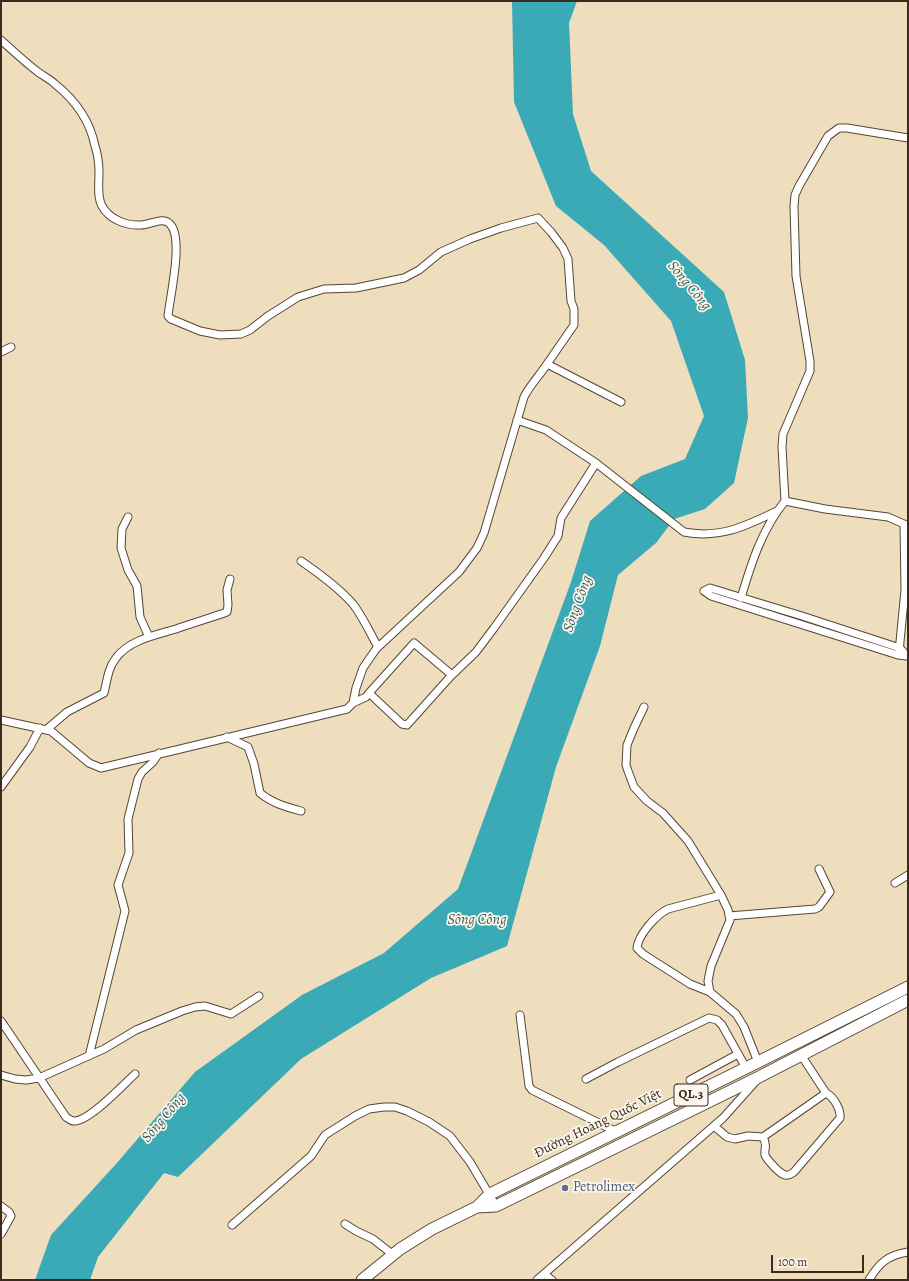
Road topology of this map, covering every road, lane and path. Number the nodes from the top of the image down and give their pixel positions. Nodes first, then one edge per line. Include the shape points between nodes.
1 (1, 40) edge
2 (908, 138) edge
3 (11, 347) dead end
4 (1, 352) edge
5 (548, 364) junction
6 (621, 402) dead end
7 (517, 420) junction
8 (596, 463) junction
9 (785, 501) junction
10 (777, 510) junction
11 (128, 517) dead end
12 (906, 527) edge
13 (301, 561) dead end
14 (230, 579) dead end
15 (741, 598) junction
16 (149, 637) junction
17 (378, 647) junction
18 (899, 652) junction
19 (908, 656) edge
20 (452, 675) junction
21 (369, 693) junction
22 (353, 703) junction
23 (644, 706) dead end
24 (1, 720) edge
25 (43, 729) junction
26 (227, 737) junction
27 (159, 753) junction
28 (1, 787) edge
29 (301, 810) dead end
30 (818, 869) dead end
31 (908, 875) edge
32 (895, 883) dead end
33 (721, 896) junction
34 (729, 916) junction
35 (908, 987) edge
36 (710, 992) junction
37 (259, 996) dead end
38 (908, 1000) edge
39 (520, 1015) dead end
40 (1, 1021) edge
41 (738, 1054) junction
42 (801, 1055) junction
43 (88, 1056) junction
44 (752, 1065) junction
45 (135, 1074) dead end
46 (1, 1075) edge
47 (40, 1078) junction
48 (757, 1078) junction
49 (586, 1080) dead end
50 (690, 1080) dead end
51 (826, 1093) junction
52 (714, 1126) junction
53 (617, 1132) junction
54 (763, 1137) junction
55 (490, 1194) junction
56 (1, 1206) edge
57 (496, 1206) junction
58 (477, 1207) junction
59 (345, 1224) dead end
60 (232, 1225) dead end
61 (1, 1234) edge
62 (908, 1252) edge
63 (392, 1254) junction
64 (544, 1274) junction
65 (362, 1280) edge
66 (537, 1280) edge
67 (552, 1280) edge
68 (869, 1280) edge

1 - 5 street via 68,95 88,124 98,157 99,190 101,204 106,213 128,224 142,225 162,220 170,223 175,236 176,252 168,316 171,319 200,331 220,335 241,334 298,297 324,289 356,288 404,278 419,270 440,252 501,228 538,218 563,248 568,259 571,301 574,309 574,325
2 - 9 street via 839,128 828,136 799,186 794,206 796,276 810,371 783,434
3 - 4 street
5 - 6 street
5 - 7 street via 528,389
7 - 8 street via 546,430
7 - 17 street via 484,533 477,548 459,572
8 - 10 street via 684,532 717,534 733,530
8 - 20 street via 561,518 558,536 544,558 476,652
9 - 10 street
9 - 12 street via 888,517
10 - 15 street via 750,564
11 - 16 street via 122,529 121,548 136,586 140,617
12 - 18 street
13 - 17 street via 332,584 353,604
14 - 16 street via 227,612
15 - 18 street
15 - 18 street via 710,588 704,592
16 - 25 street via 134,643 115,659 104,693 67,712
17 - 22 street via 362,668
18 - 19 street
20 - 21 street via 405,725
20 - 21 street via 414,643
21 - 22 street
22 - 26 street via 347,708
23 - 33 street via 627,745 626,765 634,787 663,813 690,844
24 - 25 street
25 - 27 street via 51,731 89,763 101,768
25 - 28 street
26 - 27 street
26 - 29 street via 248,747 260,793 273,802
27 - 43 street via 138,779 128,819 129,853 118,885 125,912
30 - 34 street via 830,892 819,907
31 - 32 street
33 - 34 street
33 - 36 street via 661,913 638,941 637,948 690,984
34 - 36 street via 730,920 711,966 708,981
35 - 44 highway, Đường Hoàng Quốc Việt / QL.3
36 - 44 street via 736,1014 749,1039
37 - 43 street via 231,1014 205,1006 182,1011 136,1030
38 - 42 highway, Đường Hoàng Quốc Việt / QL.3
39 - 53 street via 529,1086 532,1090
40 - 47 street
41 - 44 street
41 - 49 street via 722,1025 717,1020 709,1018
41 - 50 street
42 - 48 highway, Đường Hoàng Quốc Việt / QL.3
42 - 51 street
43 - 47 street
44 - 48 highway
44 - 53 highway, Đường Hoàng Quốc Việt / QL.3
45 - 47 street via 105,1103 76,1121 66,1117
46 - 47 street via 26,1080
48 - 52 street
48 - 57 highway, Đường Hoàng Quốc Việt / QL.3
51 - 54 street
51 - 54 street via 841,1113 840,1118 790,1175 784,1175 770,1162 766,1156 766,1142
52 - 54 street via 727,1137 735,1139 748,1136
52 - 64 street
53 - 55 highway, Đường Hoàng Quốc Việt / QL.3
55 - 57 street
55 - 58 highway, Đường Hoàng Quốc Việt / QL.3
55 - 60 street via 450,1136 407,1111 384,1107 369,1109 325,1135 311,1156
56 - 61 street via 11,1216
57 - 58 highway, Đường Hoàng Quốc Việt / QL.3
58 - 63 highway, Đường Hoàng Quốc Việt / QL.3
59 - 63 street via 373,1239
62 - 68 street via 889,1257 882,1262
63 - 65 highway, Đường Hoàng Quốc Việt / QL.3
64 - 66 street
64 - 67 street

